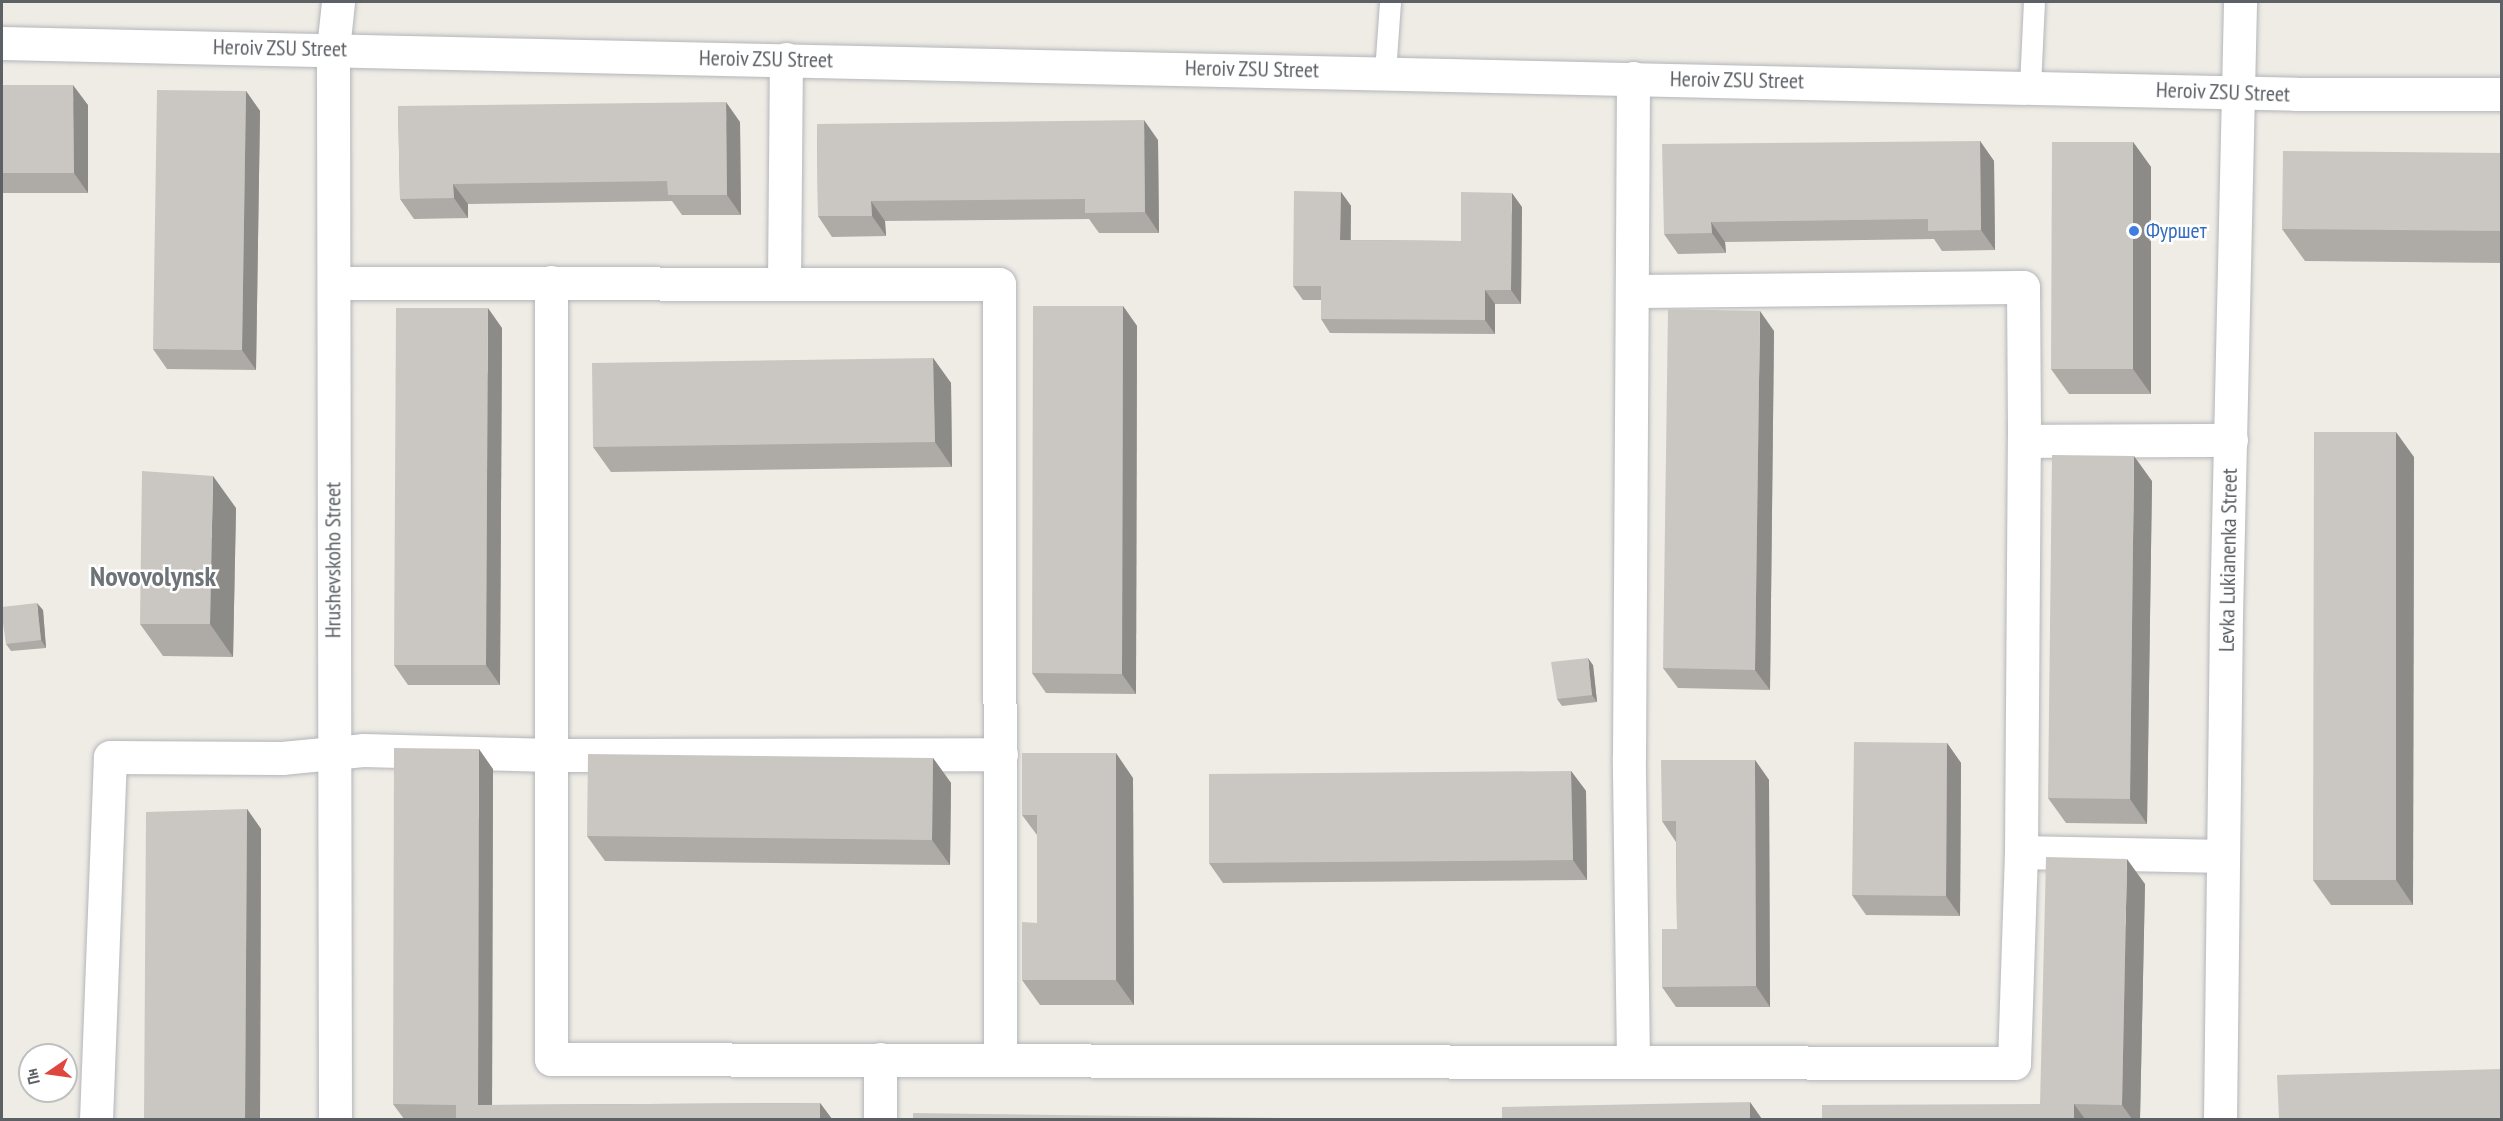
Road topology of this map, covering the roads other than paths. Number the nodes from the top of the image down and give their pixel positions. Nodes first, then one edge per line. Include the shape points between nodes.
1 (338, 2) edge
2 (1390, 2) edge
3 (2034, 2) edge
4 (2240, 2) edge
5 (2, 43) edge
6 (333, 49) junction
7 (786, 59) junction
8 (1385, 72) junction
9 (1633, 78) junction
10 (2030, 86) junction
11 (2236, 91) junction
12 (2502, 94) edge
13 (551, 282) junction
14 (335, 283) junction
15 (784, 283) junction
16 (1633, 291) junction
17 (2231, 440) junction
18 (2024, 441) junction
19 (331, 754) junction
20 (1000, 754) junction
21 (550, 755) junction
22 (2021, 852) junction
23 (2223, 856) junction
24 (880, 1059) junction
25 (1000, 1059) junction
26 (1633, 1060) junction
27 (96, 1119) edge
28 (335, 1119) edge
29 (880, 1119) edge
30 (2220, 1119) edge

1 - 6 street, Hrushevskoho Street
2 - 8 lane
3 - 10 lane
4 - 11 street, Levka Lukianenka Street
5 - 6 street, Heroiv ZSU Street
6 - 7 street, Heroiv ZSU Street
6 - 14 street, Hrushevskoho Street
7 - 8 street, Heroiv ZSU Street
7 - 15 street
8 - 9 street, Heroiv ZSU Street
9 - 10 street, Heroiv ZSU Street
9 - 16 street
10 - 11 street, Heroiv ZSU Street
11 - 12 street, Heroiv ZSU Street
11 - 17 street, Levka Lukianenka Street
13 - 14 street
13 - 15 street
13 - 21 street
14 - 19 street, Hrushevskoho Street
15 - 20 street via 999,284
16 - 18 street via 2023,287
16 - 26 street via 1629,745
17 - 18 street
17 - 23 street, Levka Lukianenka Street
18 - 22 street
19 - 21 street via 363,750
19 - 27 street via 282,758 110,757
19 - 28 street, Hrushevskoho Street
20 - 21 street
20 - 25 street
21 - 24 street via 551,1059
22 - 23 street
22 - 26 street via 2014,1063
23 - 30 street, Levka Lukianenka Street
24 - 25 street
24 - 29 street
25 - 26 street

